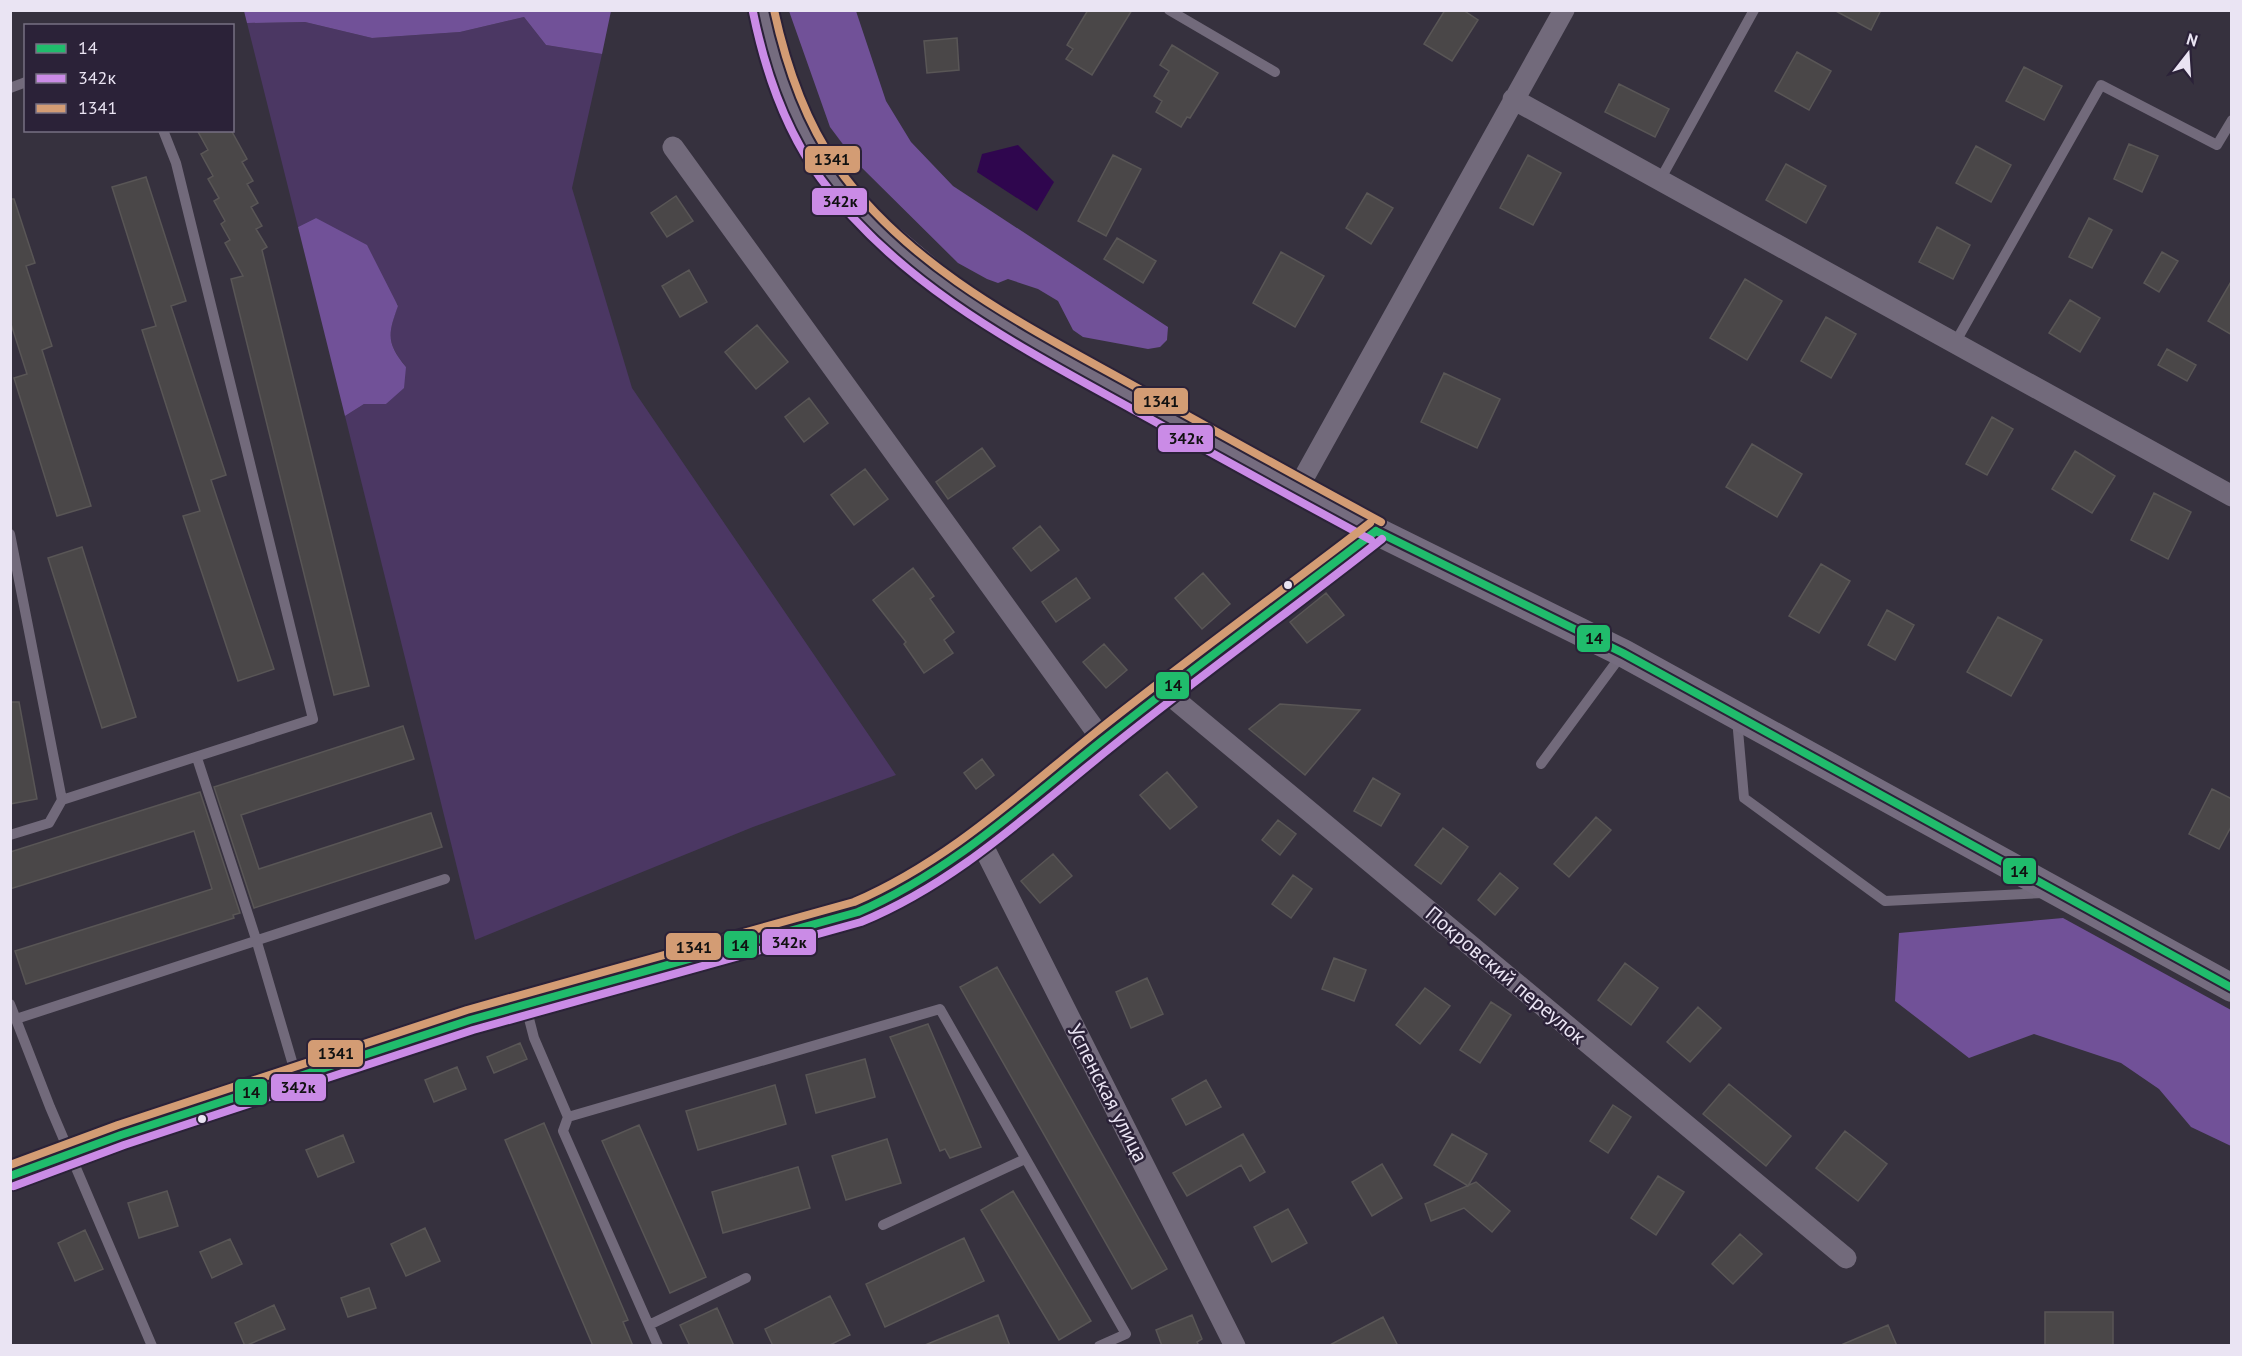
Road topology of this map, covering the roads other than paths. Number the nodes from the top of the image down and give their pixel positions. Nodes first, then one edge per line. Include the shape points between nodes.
1 (763, 10) edge
2 (1169, 10) edge
3 (1564, 10) edge
4 (1754, 10) edge
5 (1275, 72) dead end
6 (1513, 99) junction
7 (2232, 120) edge
8 (164, 132) edge
9 (673, 147) dead end
10 (1660, 180) junction
11 (1955, 343) junction
12 (1298, 488) junction
13 (2232, 496) edge
14 (1376, 531) junction
15 (10, 534) edge
16 (1623, 653) junction
17 (1166, 692) junction
18 (1736, 715) junction
19 (1103, 741) junction
20 (197, 758) junction
21 (1541, 764) dead end
22 (62, 800) junction
23 (10, 835) edge
24 (980, 840) junction
25 (445, 879) dead end
26 (2057, 892) junction
27 (256, 939) junction
28 (2232, 988) edge
29 (10, 1004) edge
30 (525, 1006) junction
31 (16, 1019) junction
32 (297, 1076) junction
33 (568, 1117) junction
34 (70, 1153) junction
35 (1025, 1158) junction
36 (10, 1176) edge
37 (883, 1225) dead end
38 (1846, 1258) dead end
39 (746, 1278) dead end
40 (649, 1325) junction
41 (152, 1346) edge
42 (658, 1346) edge
43 (1099, 1346) edge
44 (1235, 1346) edge

1 - 12 main road via 797,118 829,173 867,219 942,282 1019,334
2 - 5 lane
3 - 6 street
4 - 10 lane
6 - 10 street
6 - 12 street
7 - 11 lane via 2217,145 2101,85
8 - 20 lane via 176,163 313,719
9 - 19 street
10 - 11 street
11 - 13 street
12 - 14 main road
14 - 16 main road
14 - 17 main road
15 - 22 lane
16 - 18 main road
16 - 21 lane
17 - 19 main road
17 - 38 street, Покровский переулок
18 - 26 main road
18 - 26 lane via 1744,798 1885,901
19 - 24 main road
20 - 22 lane
20 - 27 lane
22 - 23 lane via 49,823
24 - 30 main road via 917,885 858,912
24 - 44 street, Успенская улица
25 - 27 lane
26 - 28 main road
27 - 31 lane
27 - 32 lane
29 - 31 lane
30 - 32 main road
30 - 33 lane via 534,1038
31 - 34 lane
32 - 34 main road
33 - 35 lane via 940,1009
33 - 40 lane via 563,1131
34 - 36 main road
34 - 41 lane
35 - 37 lane
35 - 43 lane via 1126,1334
39 - 40 lane
40 - 42 lane

